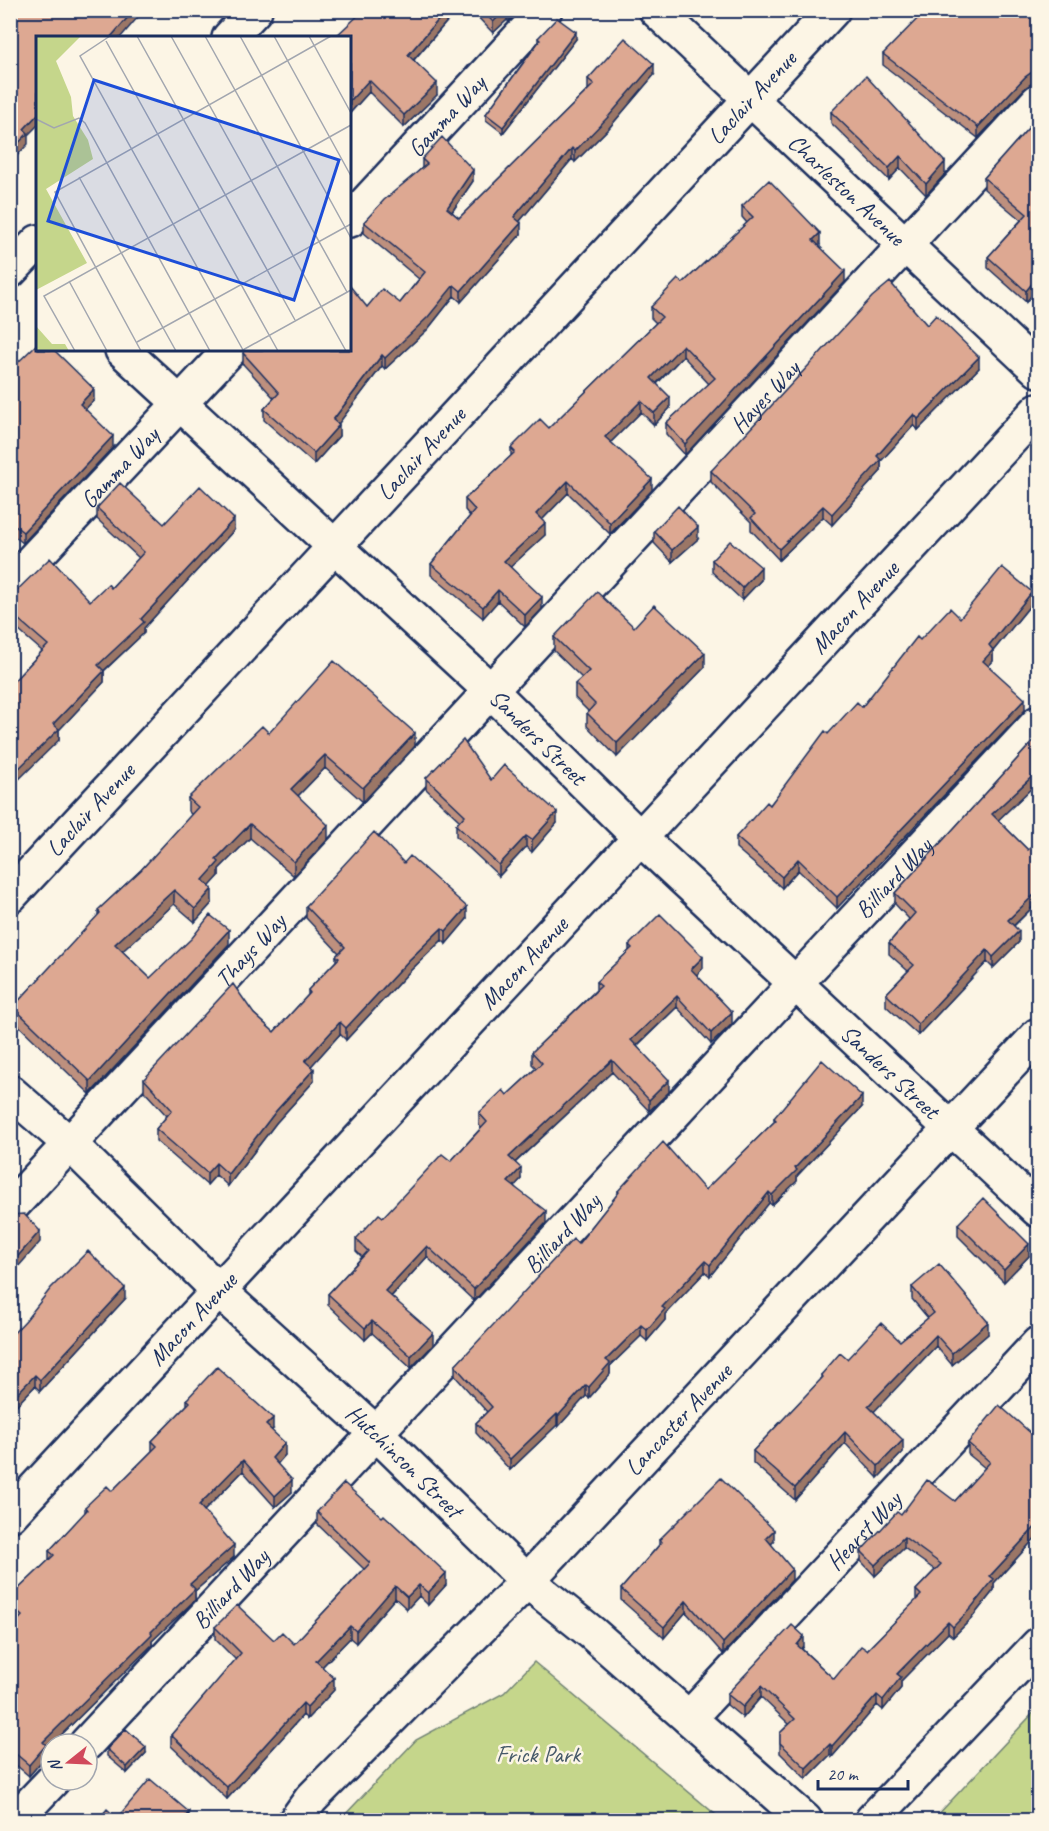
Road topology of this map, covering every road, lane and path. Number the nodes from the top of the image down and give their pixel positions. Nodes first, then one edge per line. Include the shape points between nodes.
1 (255, 10) edge
2 (545, 10) edge
3 (656, 10) edge
4 (833, 10) edge
5 (231, 36) edge
6 (749, 100) junction
7 (1038, 101) edge
8 (351, 219) edge
9 (906, 244) junction
10 (123, 351) edge
11 (229, 351) edge
12 (1038, 369) edge
13 (181, 402) junction
14 (1038, 410) edge
15 (335, 548) junction
16 (10, 584) edge
17 (490, 690) junction
18 (1038, 723) edge
19 (640, 838) junction
20 (10, 896) edge
21 (795, 983) junction
22 (1038, 1035) edge
23 (10, 1092) edge
24 (952, 1130) junction
25 (70, 1144) junction
26 (10, 1208) edge
27 (1038, 1210) edge
28 (219, 1291) junction
29 (1038, 1344) edge
30 (375, 1432) junction
31 (10, 1515) edge
32 (527, 1581) junction
33 (1038, 1645) edge
34 (689, 1718) junction
35 (97, 1732) edge
36 (42, 1792) edge
37 (303, 1810) edge
38 (15, 1821) edge
39 (805, 1821) edge
40 (872, 1821) edge

1 - 5 street
2 - 8 street, Gamma Way
3 - 6 street, Charleston Avenue
4 - 6 street, Laclair Avenue
6 - 9 street, Charleston Avenue
6 - 15 street, Laclair Avenue
7 - 9 street, Hayes Way
9 - 12 street, Charleston Avenue
9 - 17 street, Hayes Way
10 - 13 street, Sanders Street
11 - 13 street, Gamma Way
13 - 15 street, Sanders Street
13 - 16 street, Gamma Way
14 - 19 street, Macon Avenue
15 - 17 street, Sanders Street
15 - 20 street, Laclair Avenue
17 - 19 street, Sanders Street
17 - 25 street, Thays Way
18 - 21 street, Billiard Way
19 - 21 street, Sanders Street
19 - 28 street, Macon Avenue
21 - 24 street, Sanders Street
21 - 30 street, Billiard Way
22 - 24 street, Lancaster Avenue
23 - 25 street, Hutchinson Street
24 - 27 street, Sanders Street
24 - 32 street, Lancaster Avenue
25 - 26 street, Thays Way
25 - 28 street, Hutchinson Street
28 - 30 street, Hutchinson Street
28 - 31 street, Macon Avenue
29 - 34 street, Hearst Way
30 - 32 street, Hutchinson Street
30 - 35 street, Billiard Way
32 - 34 street, Hutchinson Street
32 - 37 street, Lancaster Avenue
33 - 40 street
34 - 39 street, Hutchinson Street
36 - 38 street

